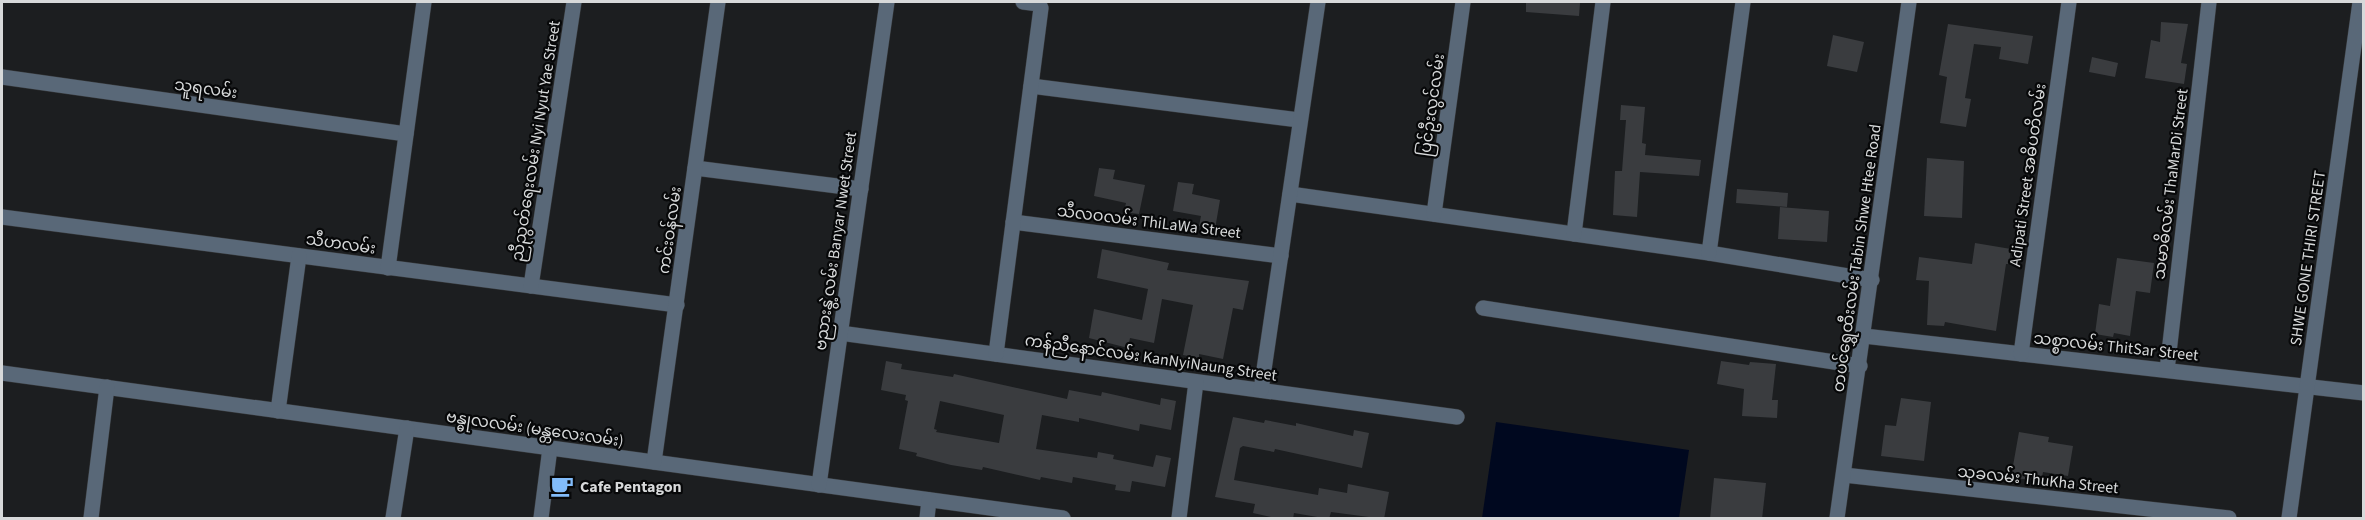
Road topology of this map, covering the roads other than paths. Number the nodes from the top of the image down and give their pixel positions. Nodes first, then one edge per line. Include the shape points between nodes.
1 (424, 2) edge
2 (574, 2) edge
3 (717, 2) edge
4 (887, 2) edge
5 (1023, 2) edge
6 (1318, 2) edge
7 (1463, 2) edge
8 (1603, 2) edge
9 (1743, 2) edge
10 (1909, 2) edge
11 (2069, 2) edge
12 (2209, 2) edge
13 (2360, 2) edge
14 (2, 77) edge
15 (1031, 86) junction
16 (1299, 120) junction
17 (406, 134) junction
18 (695, 168) junction
19 (861, 189) junction
20 (1290, 194) junction
21 (1434, 214) junction
22 (2, 217) edge
23 (1013, 222) junction
24 (1574, 234) junction
25 (1709, 253) junction
26 (299, 256) junction
27 (1281, 256) junction
28 (388, 267) junction
29 (1872, 280) junction
30 (531, 286) junction
31 (677, 305) junction
32 (1483, 308) dead end
33 (840, 333) junction
34 (1864, 336) junction
35 (996, 354) junction
36 (2021, 354) junction
37 (1860, 366) junction
38 (2167, 370) junction
39 (2, 373) edge
40 (1196, 381) junction
41 (2307, 386) junction
42 (107, 387) junction
43 (1261, 390) junction
44 (2364, 393) edge
45 (278, 411) junction
46 (1457, 417) dead end
47 (407, 428) junction
48 (550, 448) junction
49 (654, 462) junction
50 (1844, 475) junction
51 (819, 485) junction
52 (929, 500) junction
53 (91, 519) edge
54 (393, 519) edge
55 (541, 519) edge
56 (927, 519) edge
57 (1063, 519) edge
58 (1179, 519) edge
59 (1837, 519) edge
60 (2229, 519) edge
61 (2289, 519) edge

1 - 17 street
2 - 30 street, ညီညွတ်ရေးလမ်း Nyi Nyut Yae Street
3 - 18 street, ကင်းဝန်လမ်း
4 - 19 street, ဗညားနွဲ့လမ်း Banyar Nwet Street
5 - 15 street via 1039,4 1041,8
6 - 16 street
7 - 21 street, ပြင်ဦးလွင်လမ်း
8 - 24 street
9 - 25 street
10 - 29 street, တပင်ရွှေထီးလမ်း Tabin Shwe Htee Road
11 - 36 street, Adipati Street အဓိပတိလမ်း
12 - 38 street, သမာဓိလမ်း ThaMarDi Street
13 - 41 street, SHWE GONE THIRI STREET
14 - 17 street, သူရလမ်း
15 - 16 street
15 - 23 street
16 - 20 street
17 - 28 street
18 - 19 street
18 - 31 street, ကင်းဝန်လမ်း
19 - 33 street, ဗညားနွဲ့လမ်း Banyar Nwet Street
20 - 21 street
20 - 27 street
21 - 24 street
22 - 26 street, သီဟလမ်း
23 - 27 street, သီလဝလမ်း ThiLaWa Street
23 - 35 street
24 - 25 street
25 - 29 street
26 - 28 street, သီဟလမ်း
26 - 45 street
27 - 43 street
28 - 30 street, သီဟလမ်း
29 - 34 street, တပင်ရွှေထီးလမ်း Tabin Shwe Htee Road
30 - 31 street, သီဟလမ်း
31 - 49 street, ကင်းဝန်လမ်း
32 - 37 street
33 - 35 street, ကန်ညီနောင်လမ်း KanNyiNaung Street
33 - 51 street, ဗညားနွဲ့လမ်း Banyar Nwet Street
34 - 36 street, သစ္စာလမ်း ThitSar Street
34 - 37 street, တပင်ရွှေထီးလမ်း Tabin Shwe Htee Road
35 - 40 street, ကန်ညီနောင်လမ်း KanNyiNaung Street
36 - 38 street, သစ္စာလမ်း ThitSar Street
37 - 50 street, တပင်ရွှေထီးလမ်း Tabin Shwe Htee Road
38 - 41 street, သစ္စာလမ်း ThitSar Street
39 - 42 street, ဗန္ဓုလလမ်း (မန္တလေးလမ်း)
40 - 43 street, ကန်ညီနောင်လမ်း KanNyiNaung Street
40 - 58 street
41 - 44 street, သစ္စာလမ်း ThitSar Street
41 - 61 street, SHWE GONE THIRI STREET
42 - 45 street, ဗန္ဓုလလမ်း (မန္တလေးလမ်း)
42 - 53 street
43 - 46 street, ကန်ညီနောင်လမ်း KanNyiNaung Street
45 - 47 street, ဗန္ဓုလလမ်း (မန္တလေးလမ်း)
47 - 48 street, ဗန္ဓုလလမ်း (မန္တလေးလမ်း)
47 - 54 street
48 - 49 street, ဗန္ဓုလလမ်း (မန္တလေးလမ်း)
48 - 55 street
49 - 51 street, ဗန္ဓုလလမ်း (မန္တလေးလမ်း)
50 - 59 street, တပင်ရွှေထီးလမ်း Tabin Shwe Htee Road
50 - 60 street, သုခလမ်း ThuKha Street
51 - 52 street, ဗန္ဓုလလမ်း (မန္တလေးလမ်း)
52 - 56 street
52 - 57 street, ဗန္ဓုလလမ်း (မန္တလေးလမ်း)

